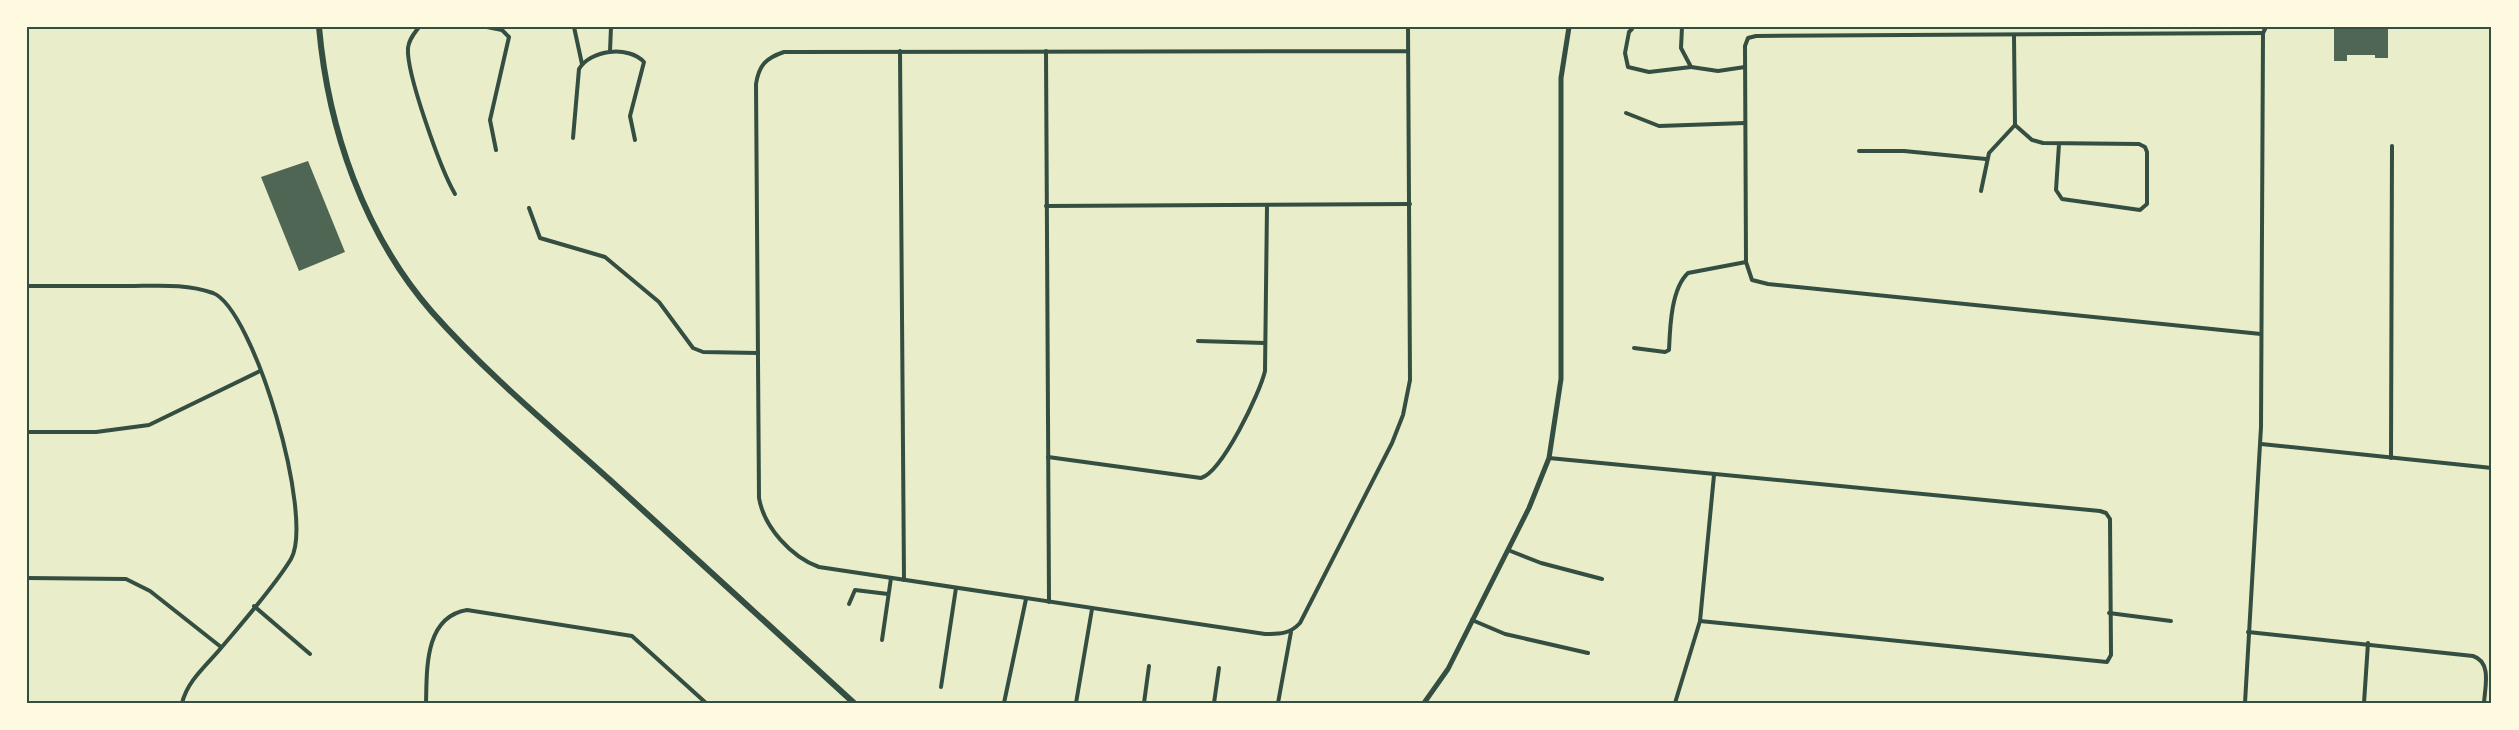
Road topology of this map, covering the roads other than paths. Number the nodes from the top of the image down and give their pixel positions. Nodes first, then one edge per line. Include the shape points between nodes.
1 (319, 27) edge
2 (418, 27) edge
3 (486, 27) edge
4 (574, 27) edge
5 (611, 27) edge
6 (1408, 27) edge
7 (1569, 27) edge
8 (1682, 27) edge
9 (2266, 27) edge
10 (1632, 29) dead end
11 (2262, 33) junction
12 (2014, 36) junction
13 (610, 51) junction
14 (900, 51) junction
15 (1046, 51) junction
16 (1408, 51) junction
17 (582, 64) junction
18 (1691, 67) junction
19 (1745, 67) junction
20 (1626, 113) dead end
21 (1745, 123) junction
22 (2015, 125) junction
23 (573, 138) dead end
24 (635, 140) dead end
25 (2059, 144) junction
26 (2392, 147) dead end
27 (496, 150) dead end
28 (1859, 151) dead end
29 (1986, 159) junction
30 (1982, 191) dead end
31 (455, 194) dead end
32 (1410, 204) junction
33 (1046, 206) junction
34 (1268, 206) junction
35 (529, 208) dead end
36 (1746, 262) junction
37 (27, 286) edge
38 (2260, 334) junction
39 (1198, 341) dead end
40 (1265, 343) junction
41 (1634, 348) dead end
42 (758, 353) junction
43 (260, 371) junction
44 (27, 432) edge
45 (2260, 444) junction
46 (1048, 457) junction
47 (1549, 458) junction
48 (2391, 458) junction
49 (2492, 468) edge
50 (1714, 475) junction
51 (1507, 550) junction
52 (27, 578) edge
53 (891, 578) junction
54 (1602, 579) dead end
55 (904, 580) junction
56 (956, 588) junction
57 (888, 594) junction
58 (1026, 599) junction
59 (1049, 602) junction
60 (849, 604) dead end
61 (254, 606) junction
62 (1092, 609) junction
63 (2109, 613) junction
64 (1472, 620) junction
65 (1700, 621) junction
66 (2171, 621) dead end
67 (1291, 632) junction
68 (2248, 632) junction
69 (882, 640) dead end
70 (2368, 644) junction
71 (221, 647) junction
72 (1588, 653) dead end
73 (310, 654) dead end
74 (1149, 666) dead end
75 (1219, 668) dead end
76 (941, 687) dead end
77 (182, 703) edge
78 (426, 703) edge
79 (706, 703) edge
80 (854, 703) edge
81 (1004, 703) edge
82 (1076, 703) edge
83 (1144, 703) edge
84 (1214, 703) edge
85 (1278, 703) edge
86 (1424, 703) edge
87 (1675, 703) edge
88 (2245, 703) edge
89 (2364, 703) edge
90 (2484, 703) edge

1 - 80 main road via 333,118 353,178 381,239 432,312 495,375
2 - 31 street via 411,38 409,59 432,139
3 - 27 street via 502,30 509,37 490,120
4 - 17 street
5 - 13 street
6 - 16 street
7 - 47 street via 1561,78 1561,379
8 - 18 street via 1681,48
9 - 11 street
10 - 18 street via 1625,53 1628,67 1648,72
11 - 12 street
11 - 38 street
12 - 19 street via 1752,36 1745,46
12 - 22 street
13 - 17 street
13 - 24 street via 644,62 630,116
14 - 15 street
14 - 42 street via 784,52 762,64 756,84
14 - 55 street
15 - 16 street
15 - 33 street
16 - 32 street
17 - 23 street via 577,75
18 - 19 street via 1718,71
19 - 21 street
20 - 21 street via 1659,126
21 - 36 street
22 - 25 street via 2032,140
22 - 29 street
25 - 25 street via 2056,190 2062,199 2140,210 2147,204 2145,147
26 - 48 street
28 - 29 street via 1898,150
29 - 30 street
32 - 34 street
32 - 67 street via 1411,362 1402,415 1392,443 1300,624
33 - 34 street
33 - 46 street
34 - 40 street
35 - 42 street via 540,238 605,257 659,302 693,348 703,352
36 - 38 street via 1752,280 1764,284
36 - 41 street via 1688,273 1673,308 1669,350
37 - 43 street via 180,286 215,294 234,316
38 - 45 street
39 - 40 street
40 - 46 street via 1265,371 1260,389 1220,462 1206,476
42 - 53 street via 761,509 770,527 800,557 819,567
43 - 44 street via 149,425 96,432
43 - 61 street via 292,472 298,531 291,559
45 - 48 street
45 - 68 street
46 - 59 street
47 - 50 street
47 - 51 street
48 - 49 street
50 - 63 street via 2102,511 2108,514 2111,524
50 - 65 street
51 - 54 street
51 - 64 street
52 - 71 street via 126,579 150,591
53 - 55 street
53 - 57 street
55 - 56 street
56 - 58 street
56 - 76 street
57 - 60 street via 855,590
57 - 69 street
58 - 59 street
58 - 81 street
59 - 62 street
61 - 71 street
61 - 73 street
62 - 67 street via 1265,634
62 - 82 street
63 - 65 street via 2109,662
63 - 66 street
64 - 72 street via 1505,634
64 - 86 street via 1448,669
65 - 87 street
67 - 85 street
68 - 70 street
68 - 88 street
70 - 89 street
70 - 90 street via 2477,657 2486,676
71 - 77 street via 188,686
74 - 83 street
75 - 84 street
78 - 79 street via 435,632 448,618 467,610 632,636

